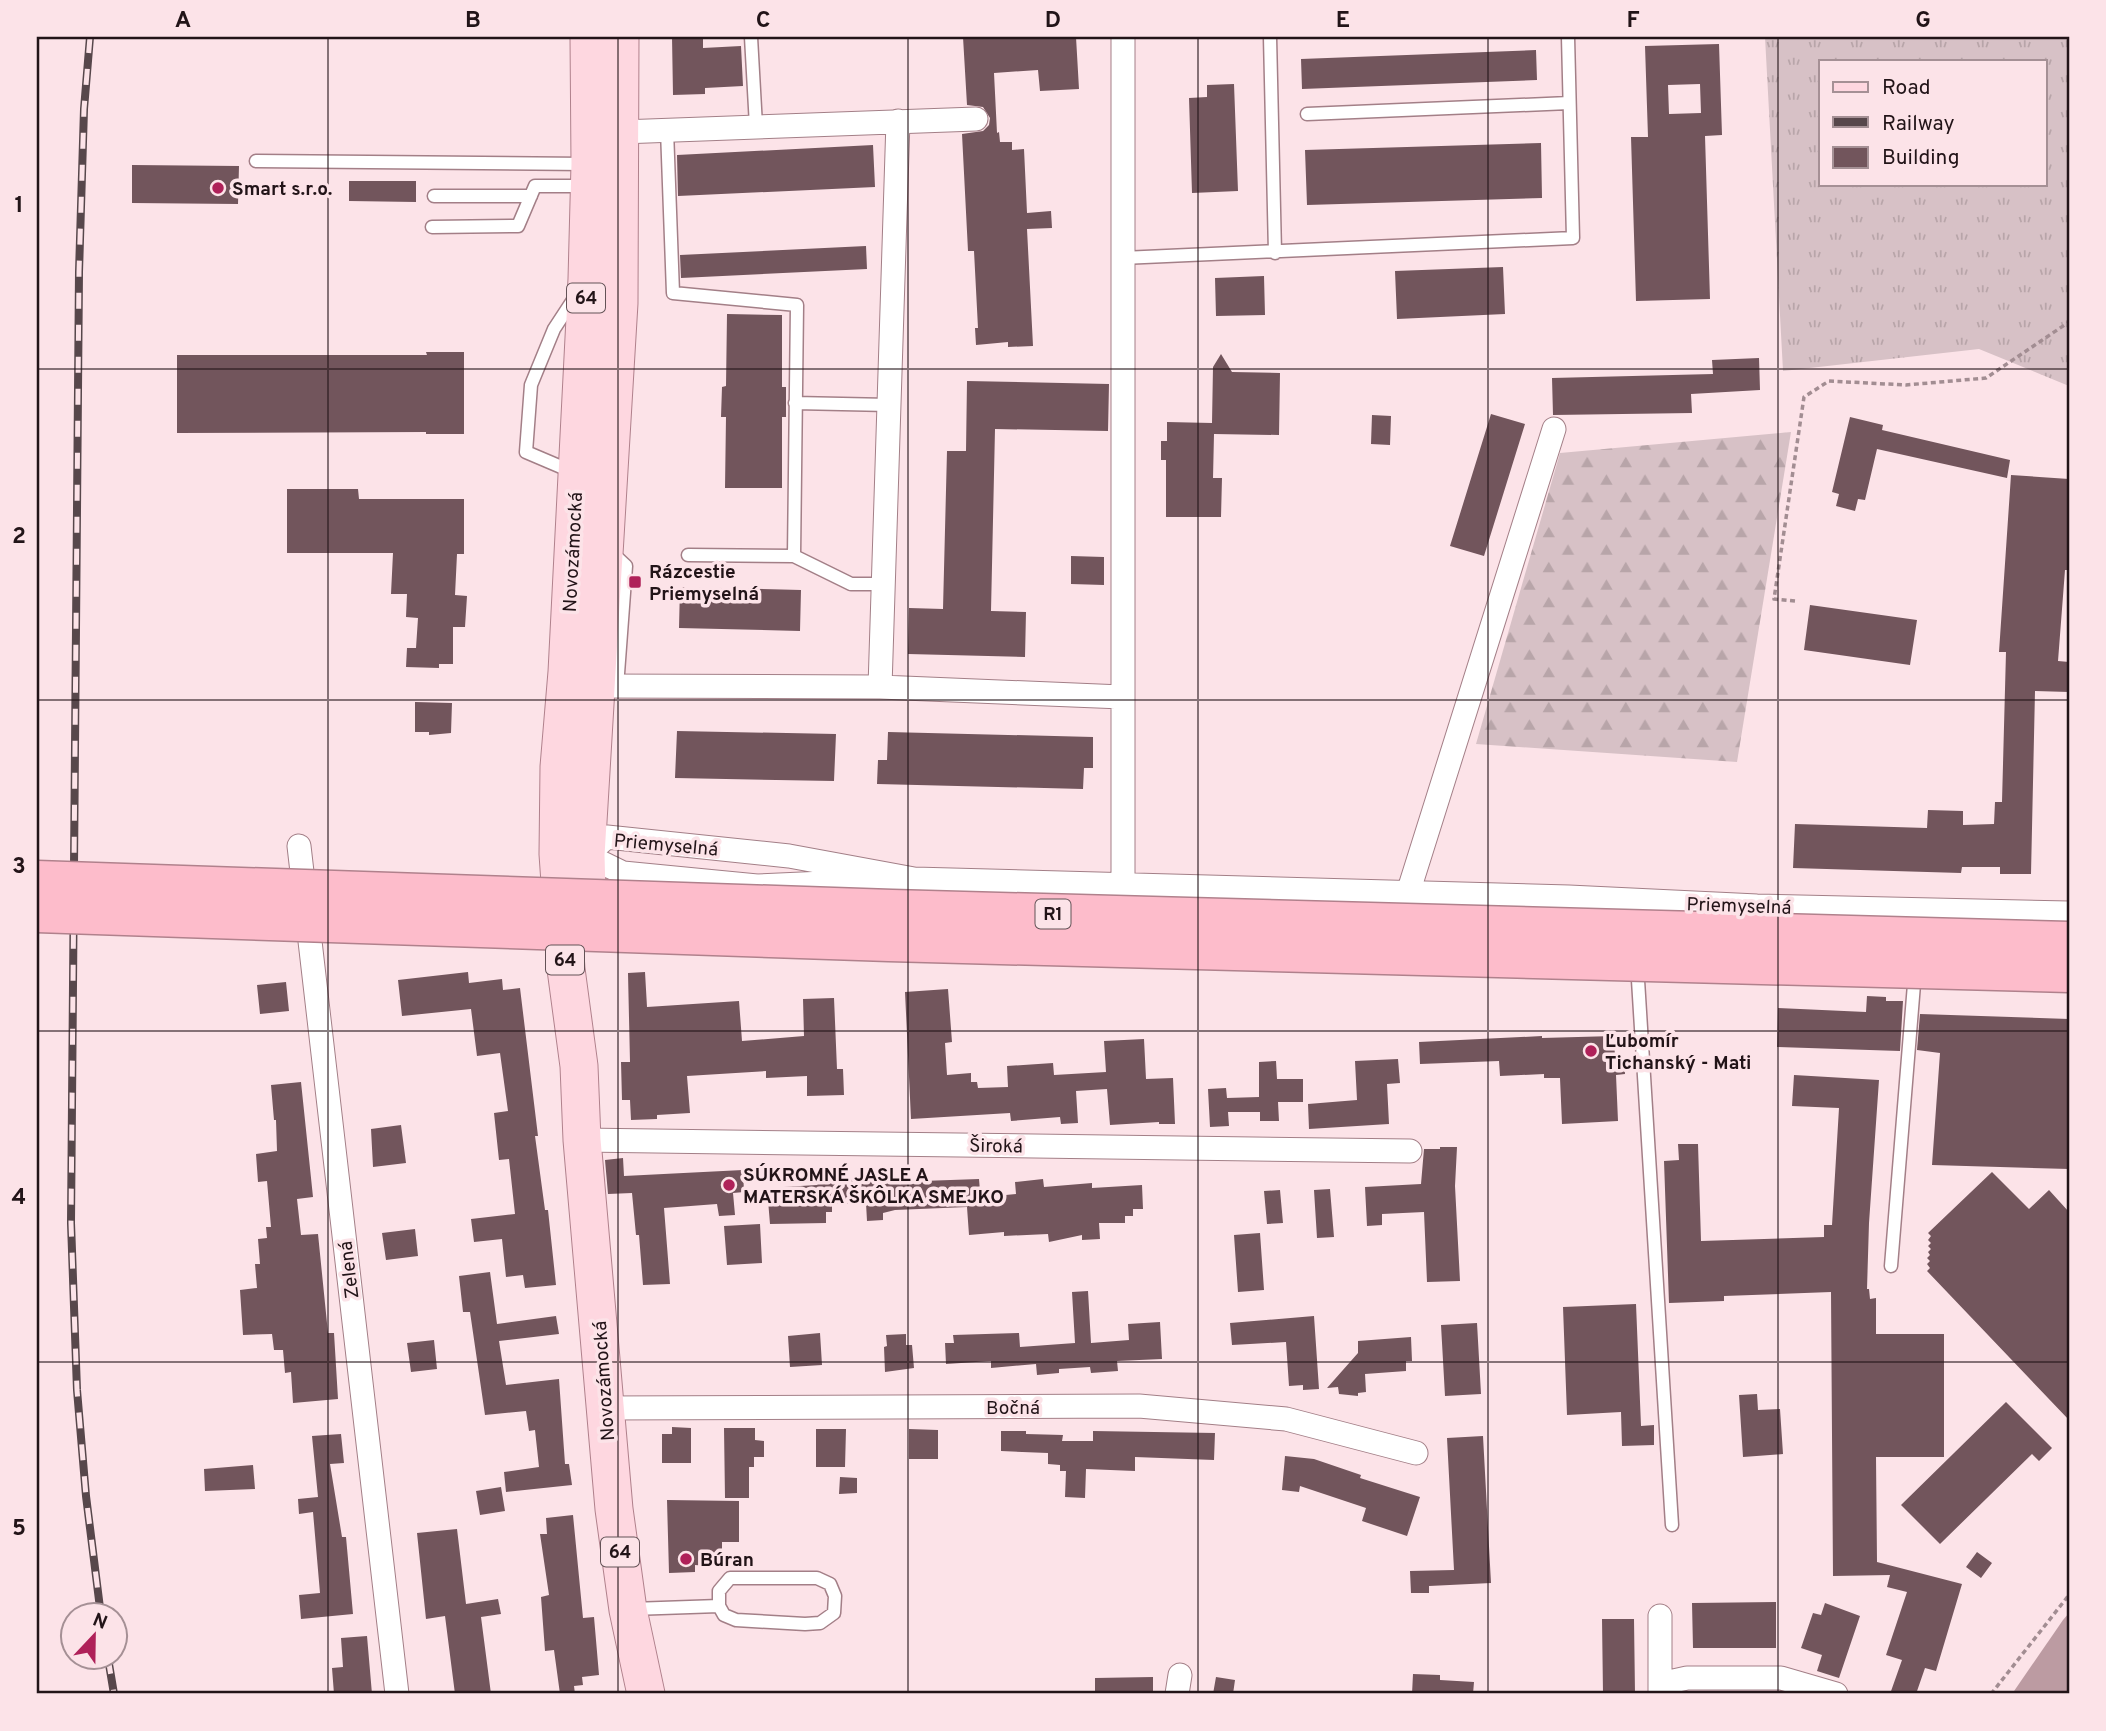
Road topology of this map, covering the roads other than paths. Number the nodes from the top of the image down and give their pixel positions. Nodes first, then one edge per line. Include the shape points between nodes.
1 (589, 37) edge
2 (620, 37) edge
3 (751, 37) edge
4 (1122, 37) edge
5 (1270, 37) edge
6 (1567, 37) edge
7 (1569, 103) junction
8 (1307, 114) dead end
9 (976, 119) dead end
10 (898, 121) junction
11 (756, 126) junction
12 (667, 130) junction
13 (621, 132) junction
14 (256, 161) dead end
15 (590, 175) junction
16 (434, 196) dead end
17 (531, 196) junction
18 (432, 227) dead end
19 (1275, 253) junction
20 (1122, 258) junction
21 (587, 279) junction
22 (795, 403) junction
23 (890, 405) junction
24 (1554, 429) dead end
25 (592, 476) junction
26 (688, 555) dead end
27 (794, 556) junction
28 (884, 584) junction
29 (606, 687) junction
30 (880, 687) junction
31 (1122, 697) junction
32 (299, 846) dead end
33 (572, 854) junction
34 (914, 879) junction
35 (37, 880) edge
36 (1124, 885) junction
37 (1408, 893) junction
38 (1633, 901) junction
39 (1920, 908) junction
40 (37, 913) edge
41 (2069, 913) edge
42 (2069, 941) edge
43 (2069, 973) edge
44 (582, 1140) junction
45 (1410, 1151) dead end
46 (1891, 1266) dead end
47 (604, 1408) junction
48 (1416, 1453) dead end
49 (1672, 1525) dead end
50 (719, 1606) junction
51 (628, 1610) junction
52 (1660, 1616) dead end
53 (1660, 1689) edge
54 (397, 1694) edge
55 (646, 1694) edge
56 (1836, 1694) edge

1 - 15 main road, Novozámocká / 64
2 - 13 main road, Novozámocká / 64
3 - 11 lane
4 - 20 street
5 - 19 lane
6 - 7 lane
7 - 8 lane
7 - 19 lane via 1573,238
9 - 10 street
10 - 11 street
10 - 23 street
11 - 12 street
12 - 13 street
12 - 22 lane via 673,293 797,305
13 - 25 main road, Novozámocká / 64 via 619,303
14 - 15 lane
15 - 17 lane via 535,186
15 - 21 main road, Novozámocká / 64
16 - 17 lane
17 - 18 lane via 518,226
19 - 20 lane
20 - 31 street
21 - 25 main road, Novozámocká / 64
21 - 25 lane via 554,328 531,385 526,452
22 - 23 lane
22 - 27 lane
23 - 28 street
24 - 37 street
25 - 29 main road, Novozámocká / 64 via 604,545
25 - 33 main road, Novozámocká / 64 via 566,672 559,767
26 - 27 lane
27 - 28 lane via 851,584
28 - 30 street
29 - 30 street
29 - 33 main road, Novozámocká / 64
30 - 31 street
31 - 36 street
32 - 54 street, Zelená
33 - 34 street, Priemyselná via 623,873 757,886
33 - 34 street, Priemyselná via 607,837 789,856
33 - 44 main road, Novozámocká / 64 via 566,969 579,1066
34 - 36 street, Priemyselná
35 - 42 highway, R1, bridge via 866,909
36 - 37 street, Priemyselná
37 - 38 street, Priemyselná
38 - 39 street, Priemyselná
38 - 49 lane
39 - 41 street, Priemyselná
39 - 46 lane
40 - 43 highway, R1, bridge via 889,942
44 - 45 street, Široká
44 - 47 main road, Novozámocká / 64
47 - 48 street, Bočná via 1139,1406 1286,1419
47 - 51 main road, Novozámocká / 64
50 - 50 lane via 724,1615 736,1620 820,1623 834,1614 835,1596 830,1584 817,1578 730,1578 719,1591
50 - 51 lane
51 - 55 main road, Novozámocká / 64
52 - 53 street
53 - 56 street via 1687,1678 1781,1678

